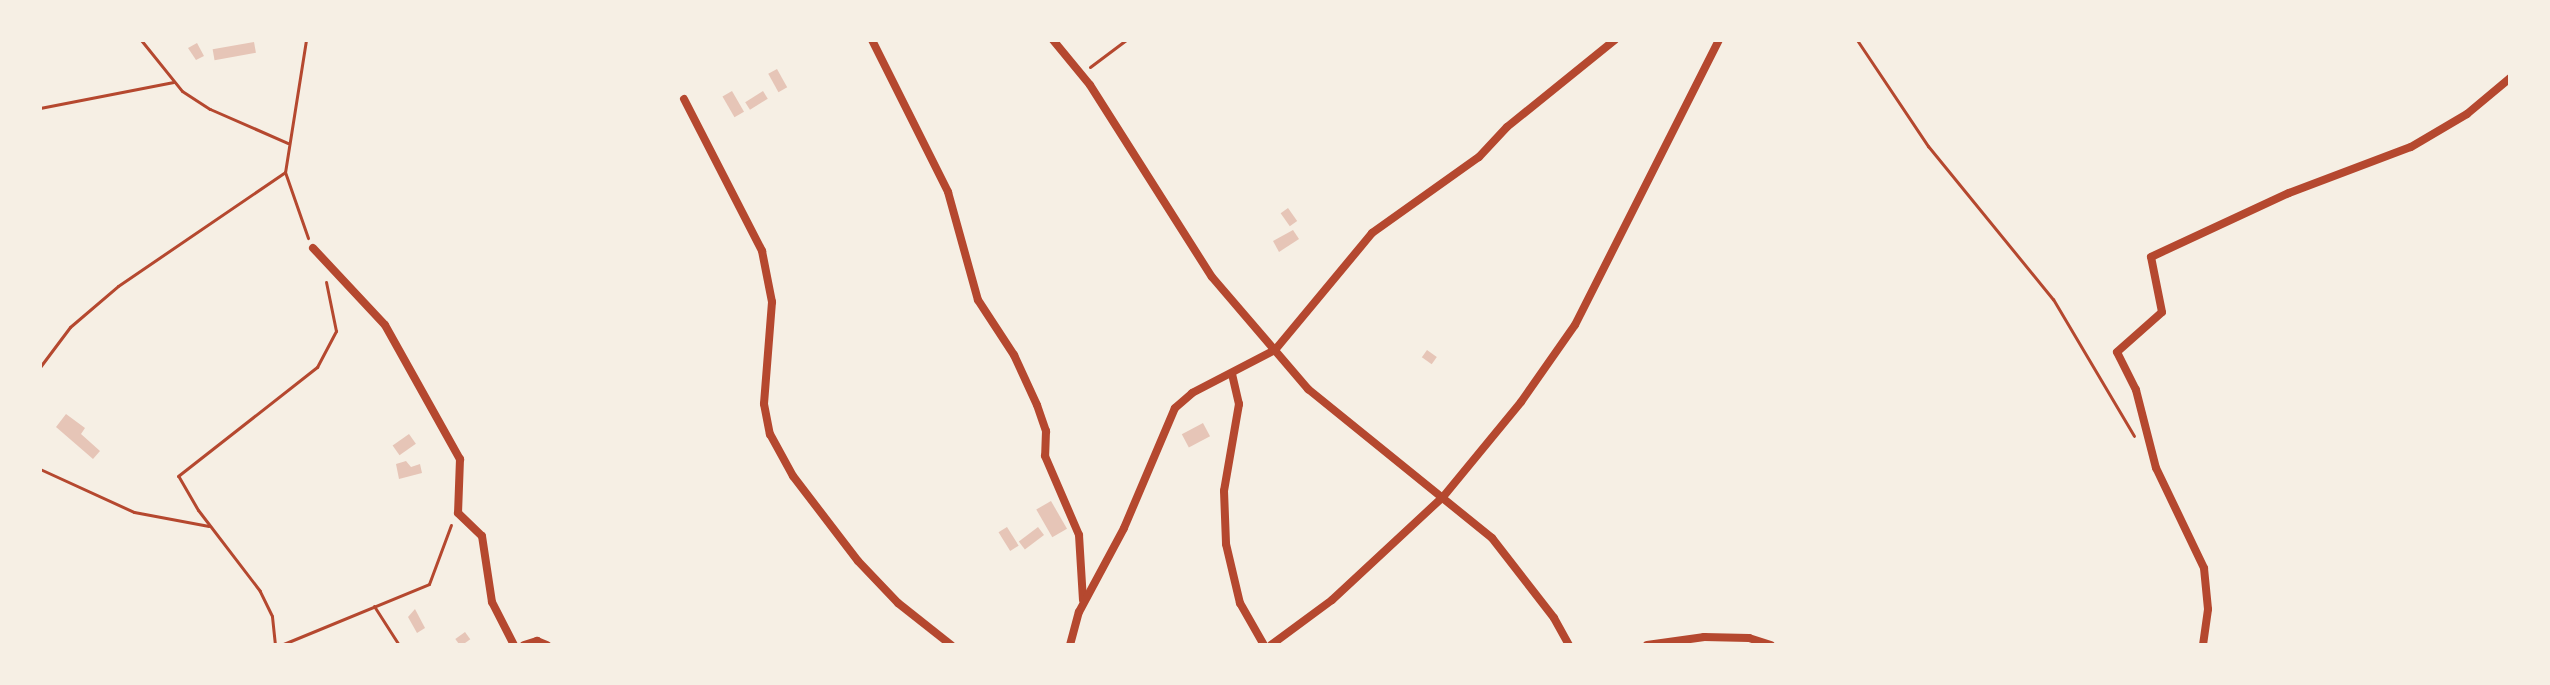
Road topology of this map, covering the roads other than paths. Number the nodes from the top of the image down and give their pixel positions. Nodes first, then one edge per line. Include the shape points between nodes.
1 (872, 40) edge
2 (1053, 40) edge
3 (1615, 40) edge
4 (1719, 40) edge
5 (2510, 78) edge
6 (684, 99) dead end
7 (313, 248) road end
8 (1275, 350) junction
9 (1232, 374) junction
10 (1443, 497) junction
11 (1083, 602) junction
12 (514, 645) edge
13 (524, 645) edge
14 (547, 645) edge
15 (951, 645) edge
16 (1070, 645) edge
17 (1264, 645) edge
18 (1271, 645) edge
19 (1569, 645) edge
20 (1647, 645) edge
21 (1771, 645) edge
22 (2203, 645) edge

1 - 11 street via 943,180 978,300 1014,355 1037,405 1046,431 1045,456 1079,535
2 - 8 street via 1082,76 1212,277
3 - 8 street via 1507,127 1469,165 1372,233
4 - 10 street via 1575,325
5 - 22 street via 2467,114 2411,147 2289,193 2151,257 2162,312 2117,352 2136,390 2156,468 2204,568 2208,609
6 - 15 street via 762,251 772,302 764,404 770,434 793,476 858,561 898,603
7 - 12 street via 385,325 442,426 462,470 458,513 482,536 492,602
8 - 9 street
8 - 10 street via 1343,419
9 - 11 street via 1192,393 1168,417 1124,528
9 - 17 street via 1239,404 1224,491 1226,544 1240,603
10 - 18 street via 1332,600
10 - 19 street via 1466,512 1510,558
11 - 16 street
13 - 14 street
20 - 21 street via 1704,637 1749,638

